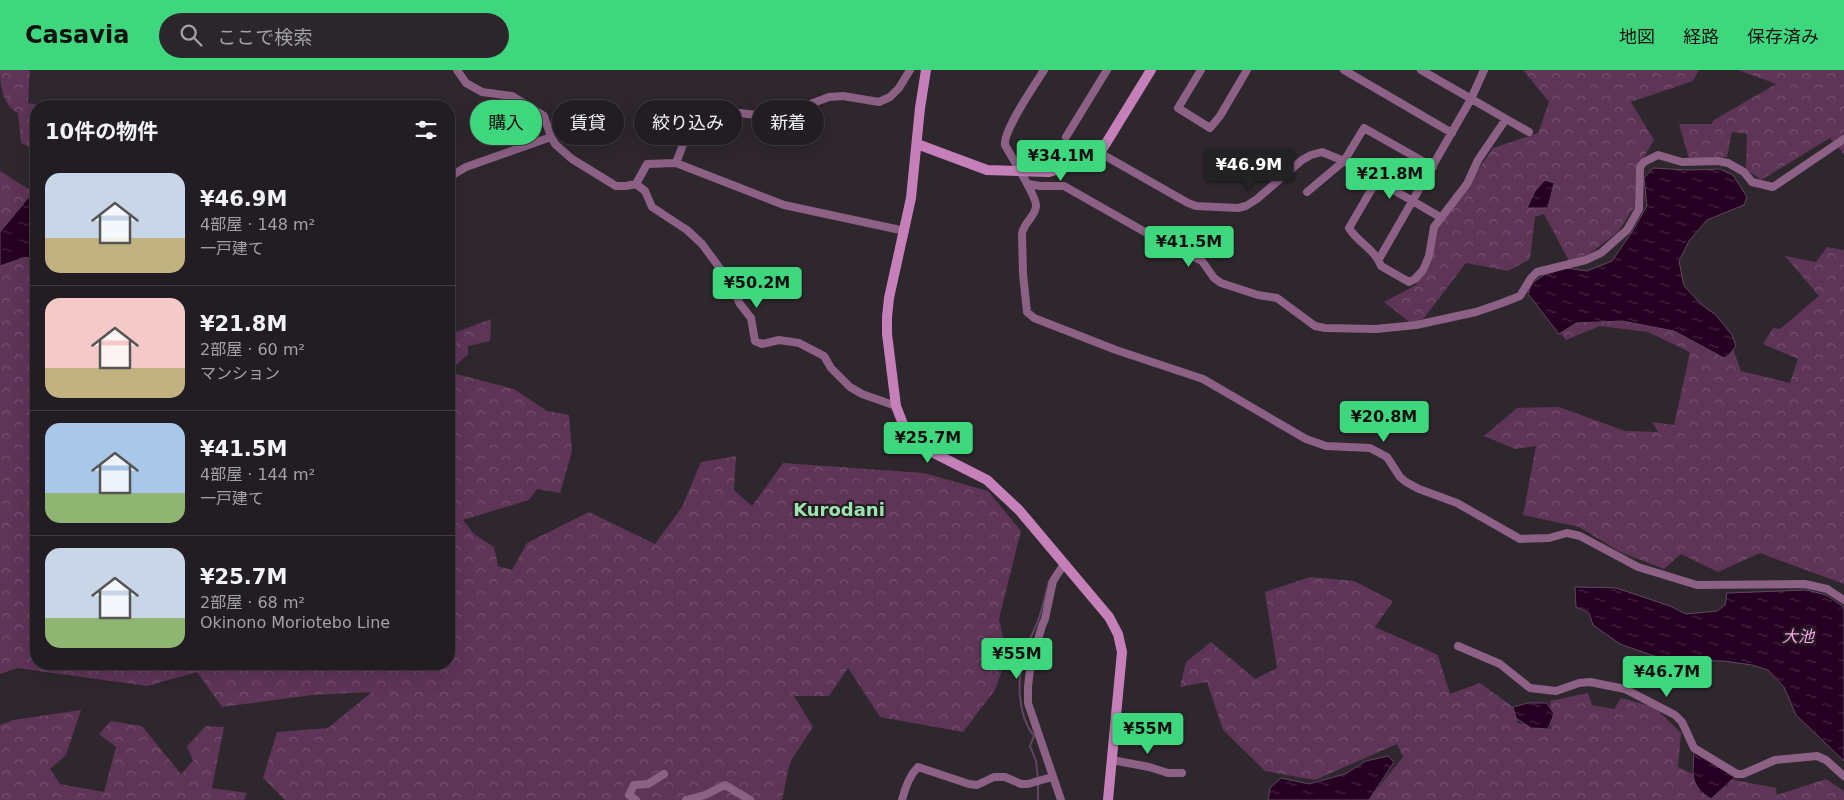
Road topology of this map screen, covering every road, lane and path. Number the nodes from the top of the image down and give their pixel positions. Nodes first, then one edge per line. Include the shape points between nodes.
1 (457, 70) edge
2 (910, 70) edge
3 (926, 70) edge
4 (1044, 70) edge
5 (1107, 70) edge
6 (1201, 70) edge
7 (1344, 70) edge
8 (1421, 70) edge
9 (1484, 70) edge
10 (1147, 71) edge
11 (1245, 71) edge
12 (1471, 99) junction
13 (1506, 119) junction
14 (1529, 132) dead end
15 (1452, 133) junction
16 (551, 137) junction
17 (1066, 137) dead end
18 (1844, 139) edge
19 (917, 144) junction
20 (1100, 153) junction
21 (1344, 161) junction
22 (676, 163) junction
23 (1433, 167) junction
24 (1019, 172) junction
25 (455, 173) edge
26 (1377, 180) junction
27 (636, 184) junction
28 (1028, 184) junction
29 (1306, 192) dead end
30 (1413, 200) junction
31 (1440, 217) junction
32 (905, 231) junction
33 (1379, 259) junction
34 (896, 406) junction
35 (1064, 564) junction
36 (1844, 600) edge
37 (1458, 646) dead end
38 (1112, 760) junction
39 (1182, 773) dead end
40 (664, 774) dead end
41 (1844, 776) edge
42 (1052, 777) junction
43 (636, 800) edge
44 (686, 800) edge
45 (750, 800) edge
46 (902, 800) edge
47 (1061, 800) edge
48 (1108, 800) edge

1 - 16 street via 466,82 482,92 512,96 544,116
2 - 22 street via 895,92 879,102 829,97 782,116 697,108
3 - 19 main road
4 - 24 street via 1004,139
5 - 17 street
6 - 11 street via 1178,108 1210,128
7 - 15 street
8 - 12 street
9 - 12 street
10 - 20 main road
12 - 13 street
12 - 15 street
13 - 14 street
13 - 31 street via 1478,160 1467,184
15 - 23 street
16 - 25 street
16 - 27 street via 572,159 616,186
18 - 28 street via 1773,187 1752,182 1744,172 1728,163 1682,162 1658,155 1640,166 1639,209 1628,230 1601,252 1586,260 1537,272 1520,296 1476,312 1416,325 1376,329 1315,326 1277,298 1221,283 1202,261 1064,186
19 - 24 main road via 986,170
19 - 32 main road
20 - 21 street via 1188,203 1238,208 1258,199 1311,154 1322,152
20 - 24 main road via 1084,162 1049,172
21 - 23 street via 1364,128
21 - 26 street
21 - 29 street
22 - 27 street via 647,164
22 - 32 street via 784,205
23 - 30 street
24 - 28 street
26 - 30 street
26 - 33 street via 1349,228
27 - 34 street via 645,191 652,207 702,244 730,282 750,318 755,341 762,344 779,340 799,343 824,356 850,387
28 - 36 street via 1036,206 1022,231 1022,254 1027,312 1034,318 1197,377 1306,439 1326,446 1370,448 1387,458 1406,482 1457,503 1520,539 1549,538 1567,533 1580,536 1638,567 1697,585 1805,584 1827,589
30 - 31 street
30 - 33 street
31 - 33 street via 1434,227 1429,256 1415,279 1409,282 1381,266
32 - 34 main road via 887,317
34 - 35 main road via 912,438 924,448 987,480 1019,510
35 - 38 main road via 1109,617 1118,634 1122,666
35 - 42 street via 1053,582 1028,686 1028,703
37 - 41 street via 1500,664 1530,688 1556,691 1590,682 1625,689 1675,715 1682,722 1694,748 1737,774 1775,760 1817,756
38 - 39 street via 1168,773
38 - 48 main road
40 - 43 street via 648,784 634,785 629,794
42 - 46 street via 1021,784 1006,777 994,777 977,785 918,767
42 - 47 street
44 - 45 street via 725,785

